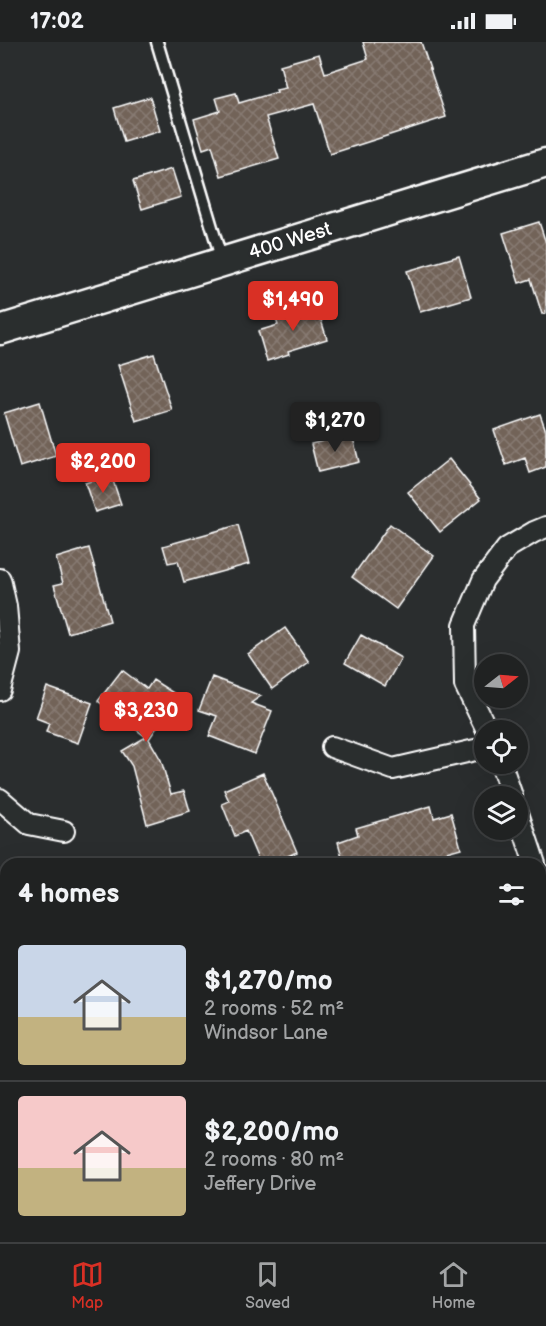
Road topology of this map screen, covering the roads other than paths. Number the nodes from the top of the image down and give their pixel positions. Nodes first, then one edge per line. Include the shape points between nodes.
1 (157, 42) edge
2 (546, 163) edge
3 (222, 261) junction
4 (0, 330) edge
5 (546, 527) edge
6 (0, 579) edge
7 (0, 690) edge
8 (482, 720) edge
9 (332, 747) dead end
10 (474, 750) edge
11 (0, 799) edge
12 (64, 831) dead end
13 (527, 840) edge
14 (533, 858) edge

1 - 3 lane
2 - 3 main road, 400 West
3 - 4 main road, 400 West
5 - 8 street via 507,548 483,580 464,626 465,685
6 - 7 street via 10,652
9 - 10 street via 393,769
11 - 12 street via 29,824
13 - 14 street

